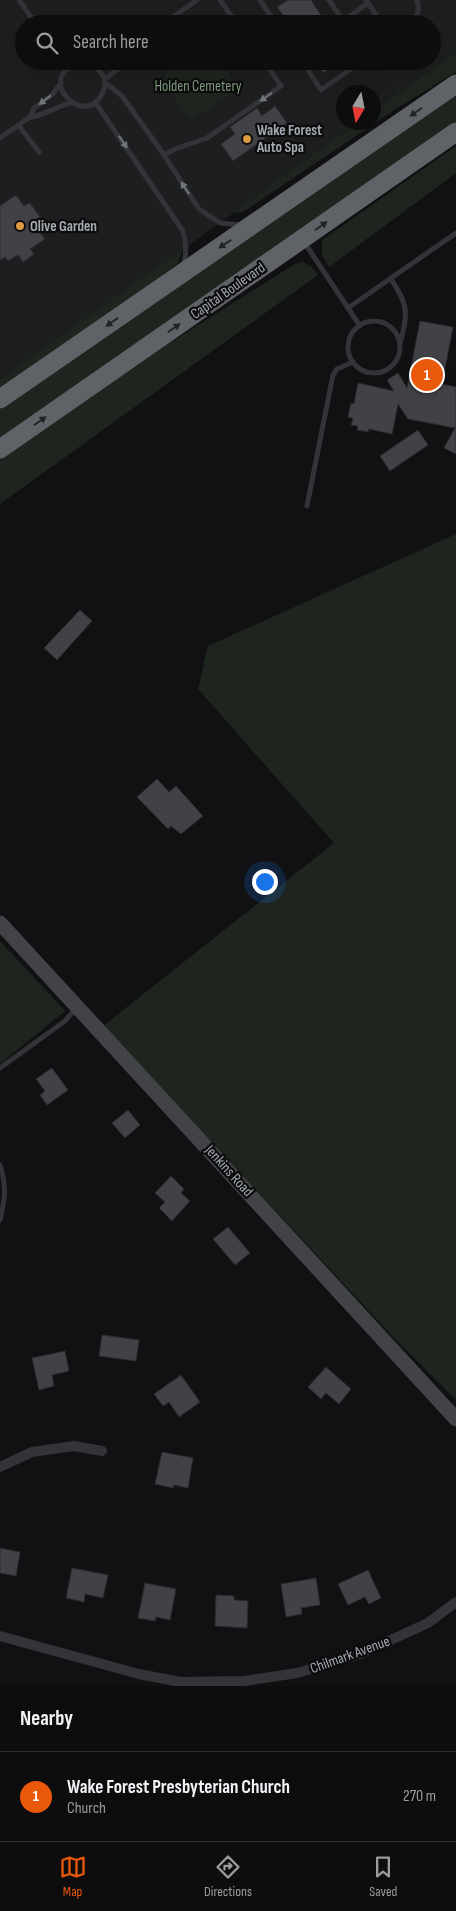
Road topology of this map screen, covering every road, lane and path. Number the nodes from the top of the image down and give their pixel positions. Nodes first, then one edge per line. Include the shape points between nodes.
1 (19, 0) edge
2 (198, 0) edge
3 (220, 0) edge
4 (270, 0) edge
5 (329, 0) edge
6 (417, 0) edge
7 (262, 2) edge
8 (367, 2) edge
9 (30, 15) edge
10 (177, 15) edge
11 (231, 15) edge
12 (270, 15) edge
13 (339, 15) edge
14 (352, 15) edge
15 (376, 15) edge
16 (417, 15) edge
17 (66, 70) edge
18 (99, 70) edge
19 (118, 70) edge
20 (271, 70) edge
21 (308, 70) edge
22 (349, 70) edge
23 (106, 80) junction
24 (61, 82) junction
25 (456, 84) edge
26 (95, 102) junction
27 (72, 103) junction
28 (30, 117) junction
29 (18, 126) junction
30 (456, 132) edge
31 (0, 138) edge
32 (39, 152) dead end
33 (164, 155) junction
34 (254, 225) junction
35 (456, 234) edge
36 (302, 239) junction
37 (181, 274) junction
38 (391, 278) junction
39 (348, 308) junction
40 (360, 326) junction
41 (400, 345) junction
42 (353, 362) junction
43 (0, 399) edge
44 (0, 449) edge
45 (307, 506) dead end
46 (0, 923) edge
47 (77, 1006) junction
48 (0, 1068) edge
49 (0, 1165) edge
50 (0, 1220) edge
51 (456, 1419) edge
52 (102, 1451) dead end
53 (0, 1467) edge
54 (456, 1602) edge
55 (0, 1636) edge
56 (180, 1684) edge

1 - 9 lane
2 - 10 lane
3 - 11 lane
4 - 7 lane
5 - 13 lane
6 - 16 lane
7 - 12 lane
8 - 14 lane
8 - 15 lane
17 - 24 lane
18 - 23 lane
19 - 23 lane
20 -> 33 lane via 282,86 207,138
21 - 22 lane via 321,90
23 - 26 lane via 103,92
23 - 33 lane via 122,96
24 - 27 lane via 63,94
24 -> 28 lane via 52,95 34,108
25 -> 34 highway
26 - 27 lane via 84,106
26 -> 37 lane via 183,231 187,244
27 - 28 lane
28 - 29 lane
29 - 31 lane
29 - 32 lane
36 -> 30 highway, Capital Boulevard
34 -> 33 lane via 220,223 199,209
34 -> 37 highway
35 - 38 lane
36 - 39 lane
44 -> 36 highway, Capital Boulevard
37 -> 43 highway
38 - 39 lane
38 - 41 lane via 405,307
39 - 40 lane
40 - 41 lane via 377,321 385,324 398,336
40 - 42 lane via 354,331 348,346
41 - 42 lane via 396,362 383,371 366,371
42 - 45 lane via 332,375
46 - 47 street, Jenkins Road
47 - 48 lane via 65,1022
47 - 51 street, Jenkins Road
49 - 50 lane via 6,1196
52 - 53 street via 74,1446 32,1452
54 - 56 street, Chilmark Avenue via 428,1624 360,1654 297,1674
55 - 56 street, Chilmark Avenue

